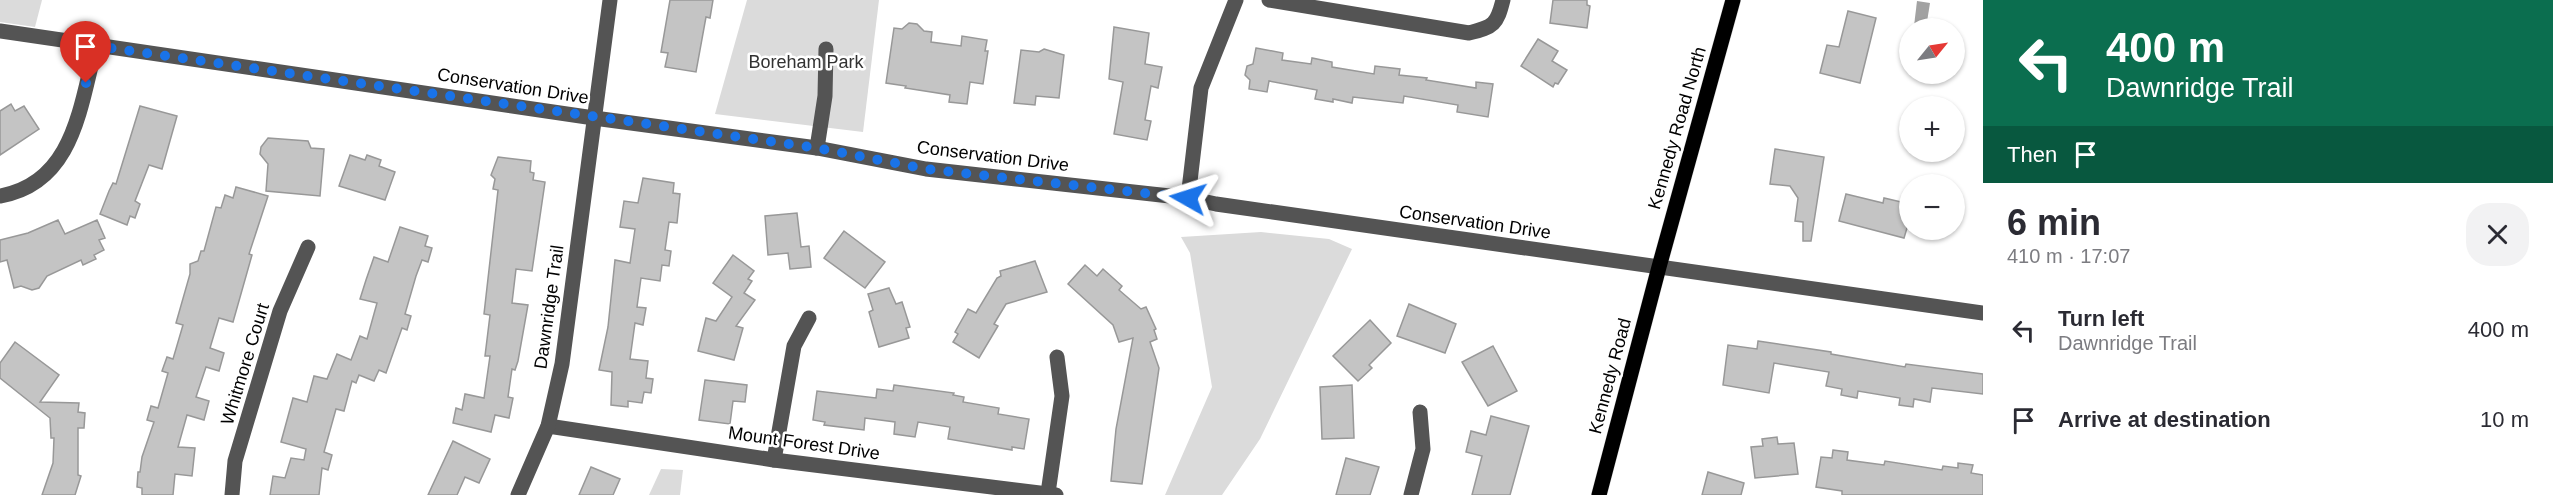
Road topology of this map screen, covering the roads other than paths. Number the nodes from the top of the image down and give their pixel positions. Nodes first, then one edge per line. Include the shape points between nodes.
1 (610, 0) edge
2 (1236, 0) edge
3 (1269, 0) edge
4 (1503, 0) edge
5 (1733, 0) edge
6 (0, 31) edge
7 (96, 46) junction
8 (826, 49) dead end
9 (594, 118) junction
10 (817, 148) junction
11 (0, 196) edge
12 (1188, 198) junction
13 (308, 248) dead end
14 (1659, 267) junction
15 (1983, 313) edge
16 (809, 318) dead end
17 (1057, 357) dead end
18 (1420, 412) dead end
19 (548, 426) junction
20 (774, 459) junction
21 (1052, 494) edge
22 (232, 495) edge
23 (518, 495) edge
24 (1411, 495) edge
25 (1599, 495) edge

1 - 9 street, Dawnridge Trail
2 - 12 street via 1201,88
3 - 4 street via 1469,33 1489,28 1498,18
5 - 14 main road, Kennedy Road North
6 - 7 street, Conservation Drive
7 - 9 street, Conservation Drive
7 - 11 street via 73,136 59,160 32,185
8 - 10 street via 825,96
9 - 10 street, Conservation Drive
9 - 19 street, Dawnridge Trail via 561,364
10 - 12 street, Conservation Drive via 926,169
12 - 14 street, Conservation Drive
13 - 22 street, Whitmore Court via 280,311 235,460
14 - 15 street, Conservation Drive
14 - 25 main road, Kennedy Road
16 - 20 street via 794,346
17 - 21 street via 1062,396
18 - 24 street via 1422,449
19 - 20 street, Mount Forest Drive
19 - 23 street, Dawnridge Trail
20 - 21 street, Mount Forest Drive

